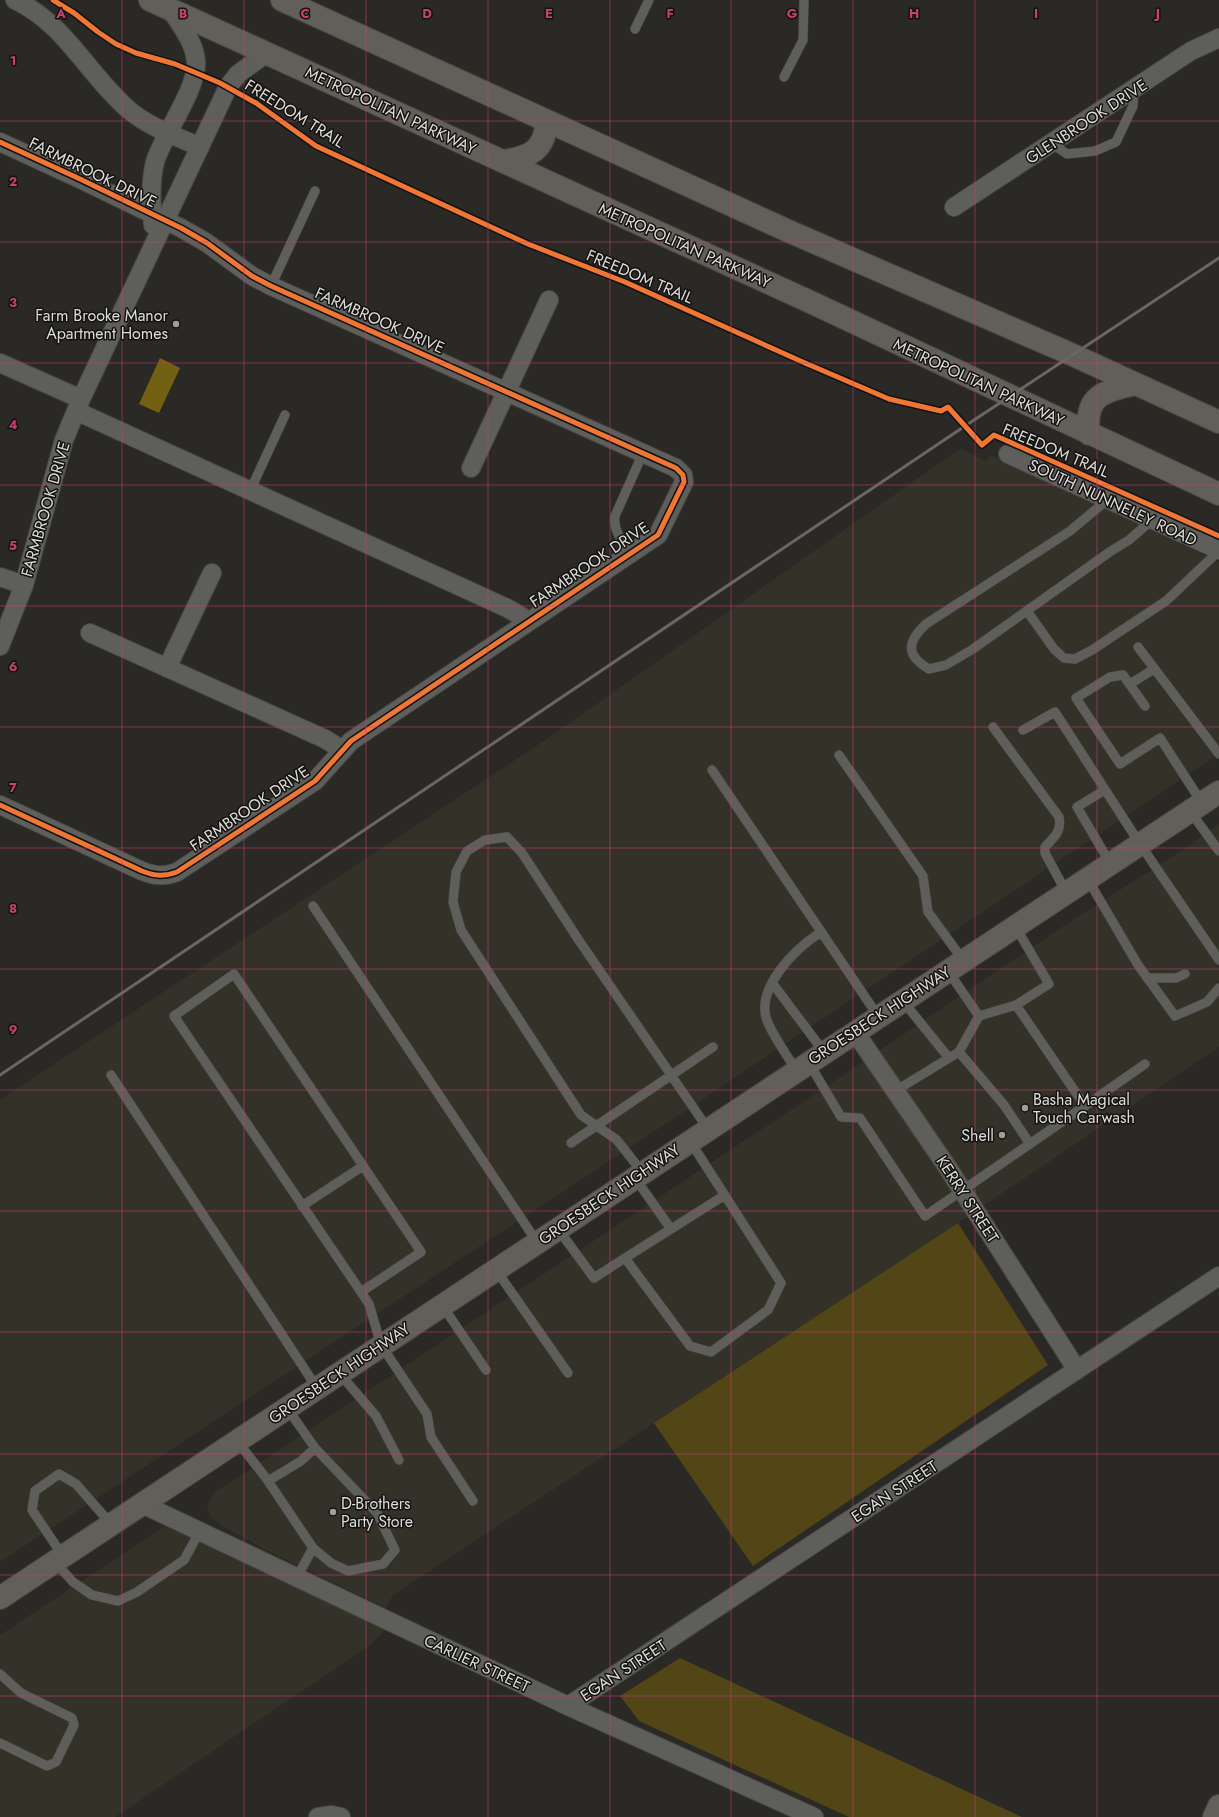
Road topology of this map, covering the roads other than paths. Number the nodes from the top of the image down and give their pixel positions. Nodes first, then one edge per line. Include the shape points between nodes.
1 (15, 0) edge
2 (150, 0) edge
3 (282, 0) edge
4 (649, 0) edge
5 (804, 0) edge
6 (171, 10) junction
7 (634, 29) dead end
8 (1219, 38) edge
9 (267, 54) junction
10 (784, 77) dead end
11 (1134, 89) junction
12 (546, 121) junction
13 (169, 133) junction
14 (0, 142) edge
15 (1051, 143) junction
16 (200, 147) junction
17 (502, 162) junction
18 (315, 191) dead end
19 (954, 207) dead end
20 (158, 218) junction
21 (271, 286) junction
22 (550, 300) dead end
23 (0, 363) edge
24 (1136, 384) junction
25 (507, 392) junction
26 (79, 405) junction
27 (285, 415) dead end
28 (1219, 422) edge
29 (1089, 434) junction
30 (644, 453) junction
31 (1008, 454) dead end
32 (471, 468) dead end
33 (250, 491) junction
34 (1219, 494) edge
35 (1107, 500) junction
36 (1152, 520) junction
37 (1219, 551) edge
38 (632, 554) junction
39 (212, 573) dead end
40 (0, 577) edge
41 (24, 585) junction
42 (1026, 611) junction
43 (526, 623) junction
44 (90, 633) dead end
45 (0, 646) edge
46 (1138, 647) dead end
47 (167, 668) junction
48 (1154, 669) junction
49 (1130, 684) junction
50 (1145, 706) dead end
51 (993, 727) dead end
52 (1024, 730) dead end
53 (341, 749) junction
54 (1219, 754) edge
55 (839, 755) dead end
56 (712, 770) dead end
57 (1105, 790) junction
58 (1204, 802) edge
59 (0, 805) edge
60 (1140, 844) junction
61 (1219, 851) edge
62 (1110, 863) junction
63 (1087, 878) junction
64 (1066, 892) junction
65 (313, 906) dead end
66 (1015, 926) junction
67 (821, 932) junction
68 (1219, 960) edge
69 (955, 965) junction
70 (1185, 974) dead end
71 (1147, 978) junction
72 (773, 984) junction
73 (1219, 988) edge
74 (902, 1000) junction
75 (1016, 1006) junction
76 (878, 1016) junction
77 (979, 1016) junction
78 (855, 1032) junction
79 (713, 1047) dead end
80 (959, 1052) junction
81 (949, 1058) junction
82 (810, 1061) junction
83 (1145, 1064) dead end
84 (110, 1075) dead end
85 (671, 1075) junction
86 (895, 1091) junction
87 (1086, 1106) junction
88 (596, 1125) junction
89 (699, 1135) junction
90 (570, 1143) dead end
91 (1030, 1144) junction
92 (363, 1166) junction
93 (638, 1175) junction
94 (963, 1192) junction
95 (725, 1195) junction
96 (302, 1206) junction
97 (558, 1228) junction
98 (671, 1229) junction
99 (537, 1242) junction
100 (625, 1258) junction
101 (496, 1270) junction
102 (1219, 1276) edge
103 (360, 1292) junction
104 (442, 1305) junction
105 (381, 1345) junction
106 (486, 1370) dead end
107 (1077, 1370) junction
108 (339, 1373) junction
109 (568, 1373) dead end
110 (317, 1388) junction
111 (287, 1408) junction
112 (237, 1441) junction
113 (315, 1448) junction
114 (399, 1460) dead end
115 (268, 1481) junction
116 (473, 1501) dead end
117 (142, 1504) junction
118 (111, 1524) junction
119 (200, 1532) junction
120 (313, 1548) junction
121 (59, 1559) junction
122 (296, 1577) junction
123 (0, 1598) edge
124 (0, 1674) edge
125 (568, 1706) junction
126 (0, 1743) edge
127 (1219, 1806) edge
128 (318, 1817) edge
129 (341, 1817) edge
130 (814, 1817) edge
131 (1214, 1817) edge

1 - 13 street via 34,10 57,28 128,109 139,118
2 - 6 main road, METROPOLITAN PARKWAY
3 - 12 main road
4 - 7 lane
5 - 10 lane via 803,40
6 - 9 main road, METROPOLITAN PARKWAY
6 - 13 street, FARMBROOK DRIVE via 191,44 196,64 192,81
8 - 11 street, GLENBROOK DRIVE via 1191,51
9 - 16 street, FARMBROOK DRIVE via 231,81
9 - 17 main road, METROPOLITAN PARKWAY
11 - 15 street, GLENBROOK DRIVE
11 - 15 lane via 1134,106 1116,142 1095,151 1067,154
12 - 17 main road via 544,137 535,150 517,159
12 - 24 main road
13 - 16 street
13 - 20 street, FARMBROOK DRIVE via 152,175
14 - 20 street, FARMBROOK DRIVE via 80,178
15 - 19 street, GLENBROOK DRIVE
16 - 20 street, FARMBROOK DRIVE
17 - 29 main road, METROPOLITAN PARKWAY via 817,305
18 - 21 lane
20 - 21 street, FARMBROOK DRIVE via 207,243
20 - 26 street, FARMBROOK DRIVE via 154,242
21 - 25 street, FARMBROOK DRIVE
22 - 25 street
23 - 26 street, FARMBROOK DRIVE
24 - 28 main road
24 - 29 main road via 1110,390 1096,398 1089,411
25 - 30 street, FARMBROOK DRIVE
25 - 32 street
26 - 33 street, FARMBROOK DRIVE
26 - 41 street, FARMBROOK DRIVE via 64,440
27 - 33 lane
29 - 34 main road, METROPOLITAN PARKWAY
30 - 38 lane via 615,516 614,524
30 - 38 street, FARMBROOK DRIVE via 676,468 683,475 684,482 658,535
31 - 35 street, SOUTH NUNNELEY ROAD
33 - 43 street, FARMBROOK DRIVE via 506,608 521,616
35 - 36 street, SOUTH NUNNELEY ROAD
35 - 42 lane via 1070,531 926,624 915,634 911,642 912,652 921,664 929,669 946,665
36 - 37 street, SOUTH NUNNELEY ROAD
36 - 42 lane via 1129,540
37 - 42 lane via 1166,600 1075,659 1064,658 1054,649
38 - 43 street, FARMBROOK DRIVE
39 - 47 street
40 - 41 street, FARMBROOK DRIVE
41 - 45 street, FARMBROOK DRIVE
43 - 53 street, FARMBROOK DRIVE
44 - 47 street
46 - 48 lane
47 - 53 street via 325,739
48 - 49 lane
48 - 54 lane
49 - 50 lane
49 - 58 lane via 1124,675 1110,677 1076,698 1120,764 1160,738
51 - 64 lane via 1059,817 1058,834 1045,847 1045,853
52 - 57 lane via 1055,712
53 - 59 street, FARMBROOK DRIVE via 315,781 177,872 167,876 155,876 142,871
55 - 69 lane via 923,876 928,912
56 - 67 lane
57 - 60 lane
57 - 62 lane via 1077,807
58 - 60 main road, GROESBECK HIGHWAY
58 - 61 lane
60 - 62 main road, GROESBECK HIGHWAY
60 - 68 lane
62 - 63 main road, GROESBECK HIGHWAY
63 - 64 main road, GROESBECK HIGHWAY
63 - 71 lane
64 - 66 main road, GROESBECK HIGHWAY
65 - 99 lane
66 - 69 main road, GROESBECK HIGHWAY
66 - 75 lane via 1049,984
67 - 72 lane via 805,942 783,964
67 - 76 lane
69 - 74 main road, GROESBECK HIGHWAY
69 - 77 lane
70 - 71 lane via 1176,978
71 - 73 lane via 1175,1016 1207,1002
72 - 82 lane
72 - 82 lane via 765,1002 767,1022
74 - 76 main road, GROESBECK HIGHWAY
74 - 81 lane
75 - 77 lane
75 - 87 lane
76 - 78 main road, GROESBECK HIGHWAY
77 - 80 lane
78 - 82 main road, GROESBECK HIGHWAY
78 - 86 street, KERRY STREET
79 - 85 lane
80 - 81 lane
80 - 91 lane via 1004,1105
81 - 86 lane
82 - 89 main road, GROESBECK HIGHWAY
82 - 94 lane via 842,1118 860,1118 925,1216
83 - 87 lane
84 - 110 lane
85 - 88 lane
85 - 88 lane via 522,853 507,837 484,840 467,851 456,872 453,902 461,930 580,1114
85 - 89 lane
86 - 94 street, KERRY STREET
87 - 91 lane
88 - 90 lane
88 - 93 lane via 617,1140
89 - 93 main road, GROESBECK HIGHWAY
89 - 95 lane
91 - 94 lane
92 - 96 lane
92 - 96 lane via 234,974 174,1016
92 - 103 lane via 421,1252
93 - 97 main road, GROESBECK HIGHWAY
93 - 98 lane
94 - 107 street, KERRY STREET
95 - 98 lane
95 - 100 lane via 781,1283 768,1310 711,1352 690,1346
96 - 103 lane
97 - 99 main road, GROESBECK HIGHWAY
97 - 100 lane via 594,1278
98 - 100 lane
99 - 101 main road, GROESBECK HIGHWAY
101 - 104 main road, GROESBECK HIGHWAY
101 - 109 lane
102 - 107 street, EGAN STREET
103 - 105 lane via 369,1304
104 - 105 main road, GROESBECK HIGHWAY
104 - 106 lane
105 - 108 main road, GROESBECK HIGHWAY
105 - 116 lane via 427,1414 431,1437
107 - 125 street, EGAN STREET
108 - 110 main road, GROESBECK HIGHWAY
108 - 114 lane via 376,1416
110 - 111 main road, GROESBECK HIGHWAY
111 - 112 main road, GROESBECK HIGHWAY
111 - 113 lane
112 - 115 lane
112 - 117 main road, GROESBECK HIGHWAY
113 - 115 lane via 301,1461
113 - 120 lane via 376,1513 395,1550 382,1564 348,1571 331,1564
115 - 120 lane
117 - 118 main road, GROESBECK HIGHWAY
117 - 119 street, CARLIER STREET
118 - 121 main road, GROESBECK HIGHWAY
118 - 121 lane via 76,1484 58,1474 35,1491 32,1510
119 - 121 lane via 184,1560 137,1592 118,1601 92,1595 73,1582
119 - 122 street, CARLIER STREET
120 - 122 lane
121 - 123 main road, GROESBECK HIGHWAY
122 - 125 street, CARLIER STREET
124 - 126 lane via 21,1693 72,1718 74,1725 56,1762 47,1766
125 - 130 street, CARLIER STREET
127 - 131 street
128 - 129 street

